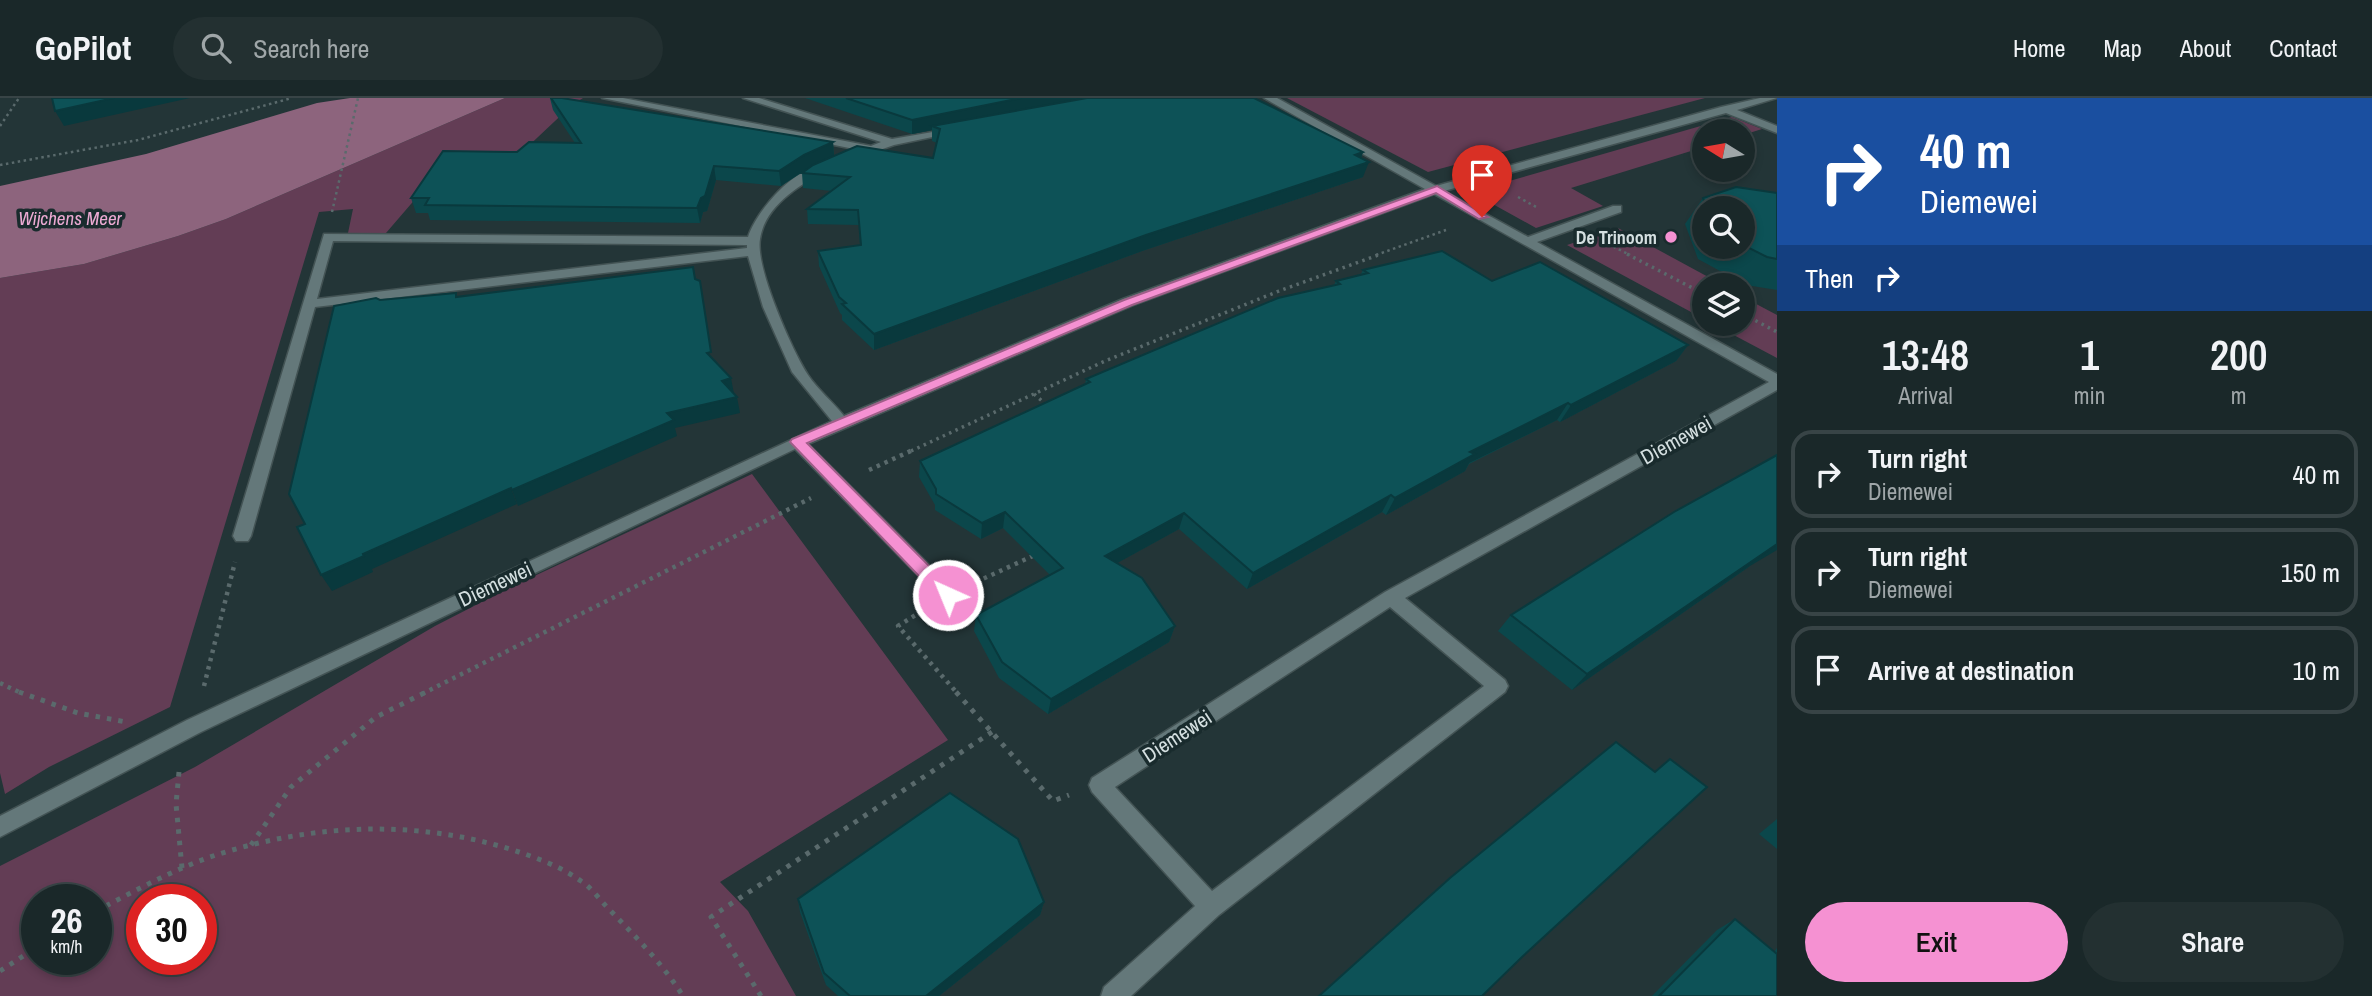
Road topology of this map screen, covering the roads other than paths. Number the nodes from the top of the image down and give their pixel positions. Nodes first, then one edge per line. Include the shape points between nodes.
1 (607, 98) edge
2 (748, 98) edge
3 (1269, 98) edge
4 (1772, 98) edge
5 (1724, 109) junction
6 (968, 129) edge
7 (1775, 133) edge
8 (892, 142) junction
9 (869, 149) junction
10 (1437, 189) junction
11 (1617, 209) dead end
12 (1525, 242) junction
13 (753, 246) junction
14 (309, 304) junction
15 (1777, 382) edge
16 (841, 422) junction
17 (797, 442) junction
18 (242, 536) road end
19 (948, 595) road end
20 (1391, 597) junction
21 (0, 827) edge
22 (1211, 907) junction
23 (1113, 996) edge

1 - 9 street
2 - 8 street
3 - 10 street, Diemewei
4 - 5 street, Diemewei
5 - 7 street
5 - 10 street, Diemewei
6 - 8 street
8 - 9 street
9 - 13 street via 811,174 782,193 762,216
10 - 12 street, Diemewei
10 - 16 street, Diemewei via 1128,302
11 - 12 street
12 - 15 street, Diemewei
13 - 14 street
13 - 14 street via 328,237
13 - 16 street via 767,299 800,374
14 - 18 street
15 - 20 street, Diemewei
16 - 17 street, Diemewei
17 - 19 street
17 - 21 street, Diemewei via 194,726
20 - 22 street via 1499,686
20 - 22 street, Diemewei via 1100,785
22 - 23 street

